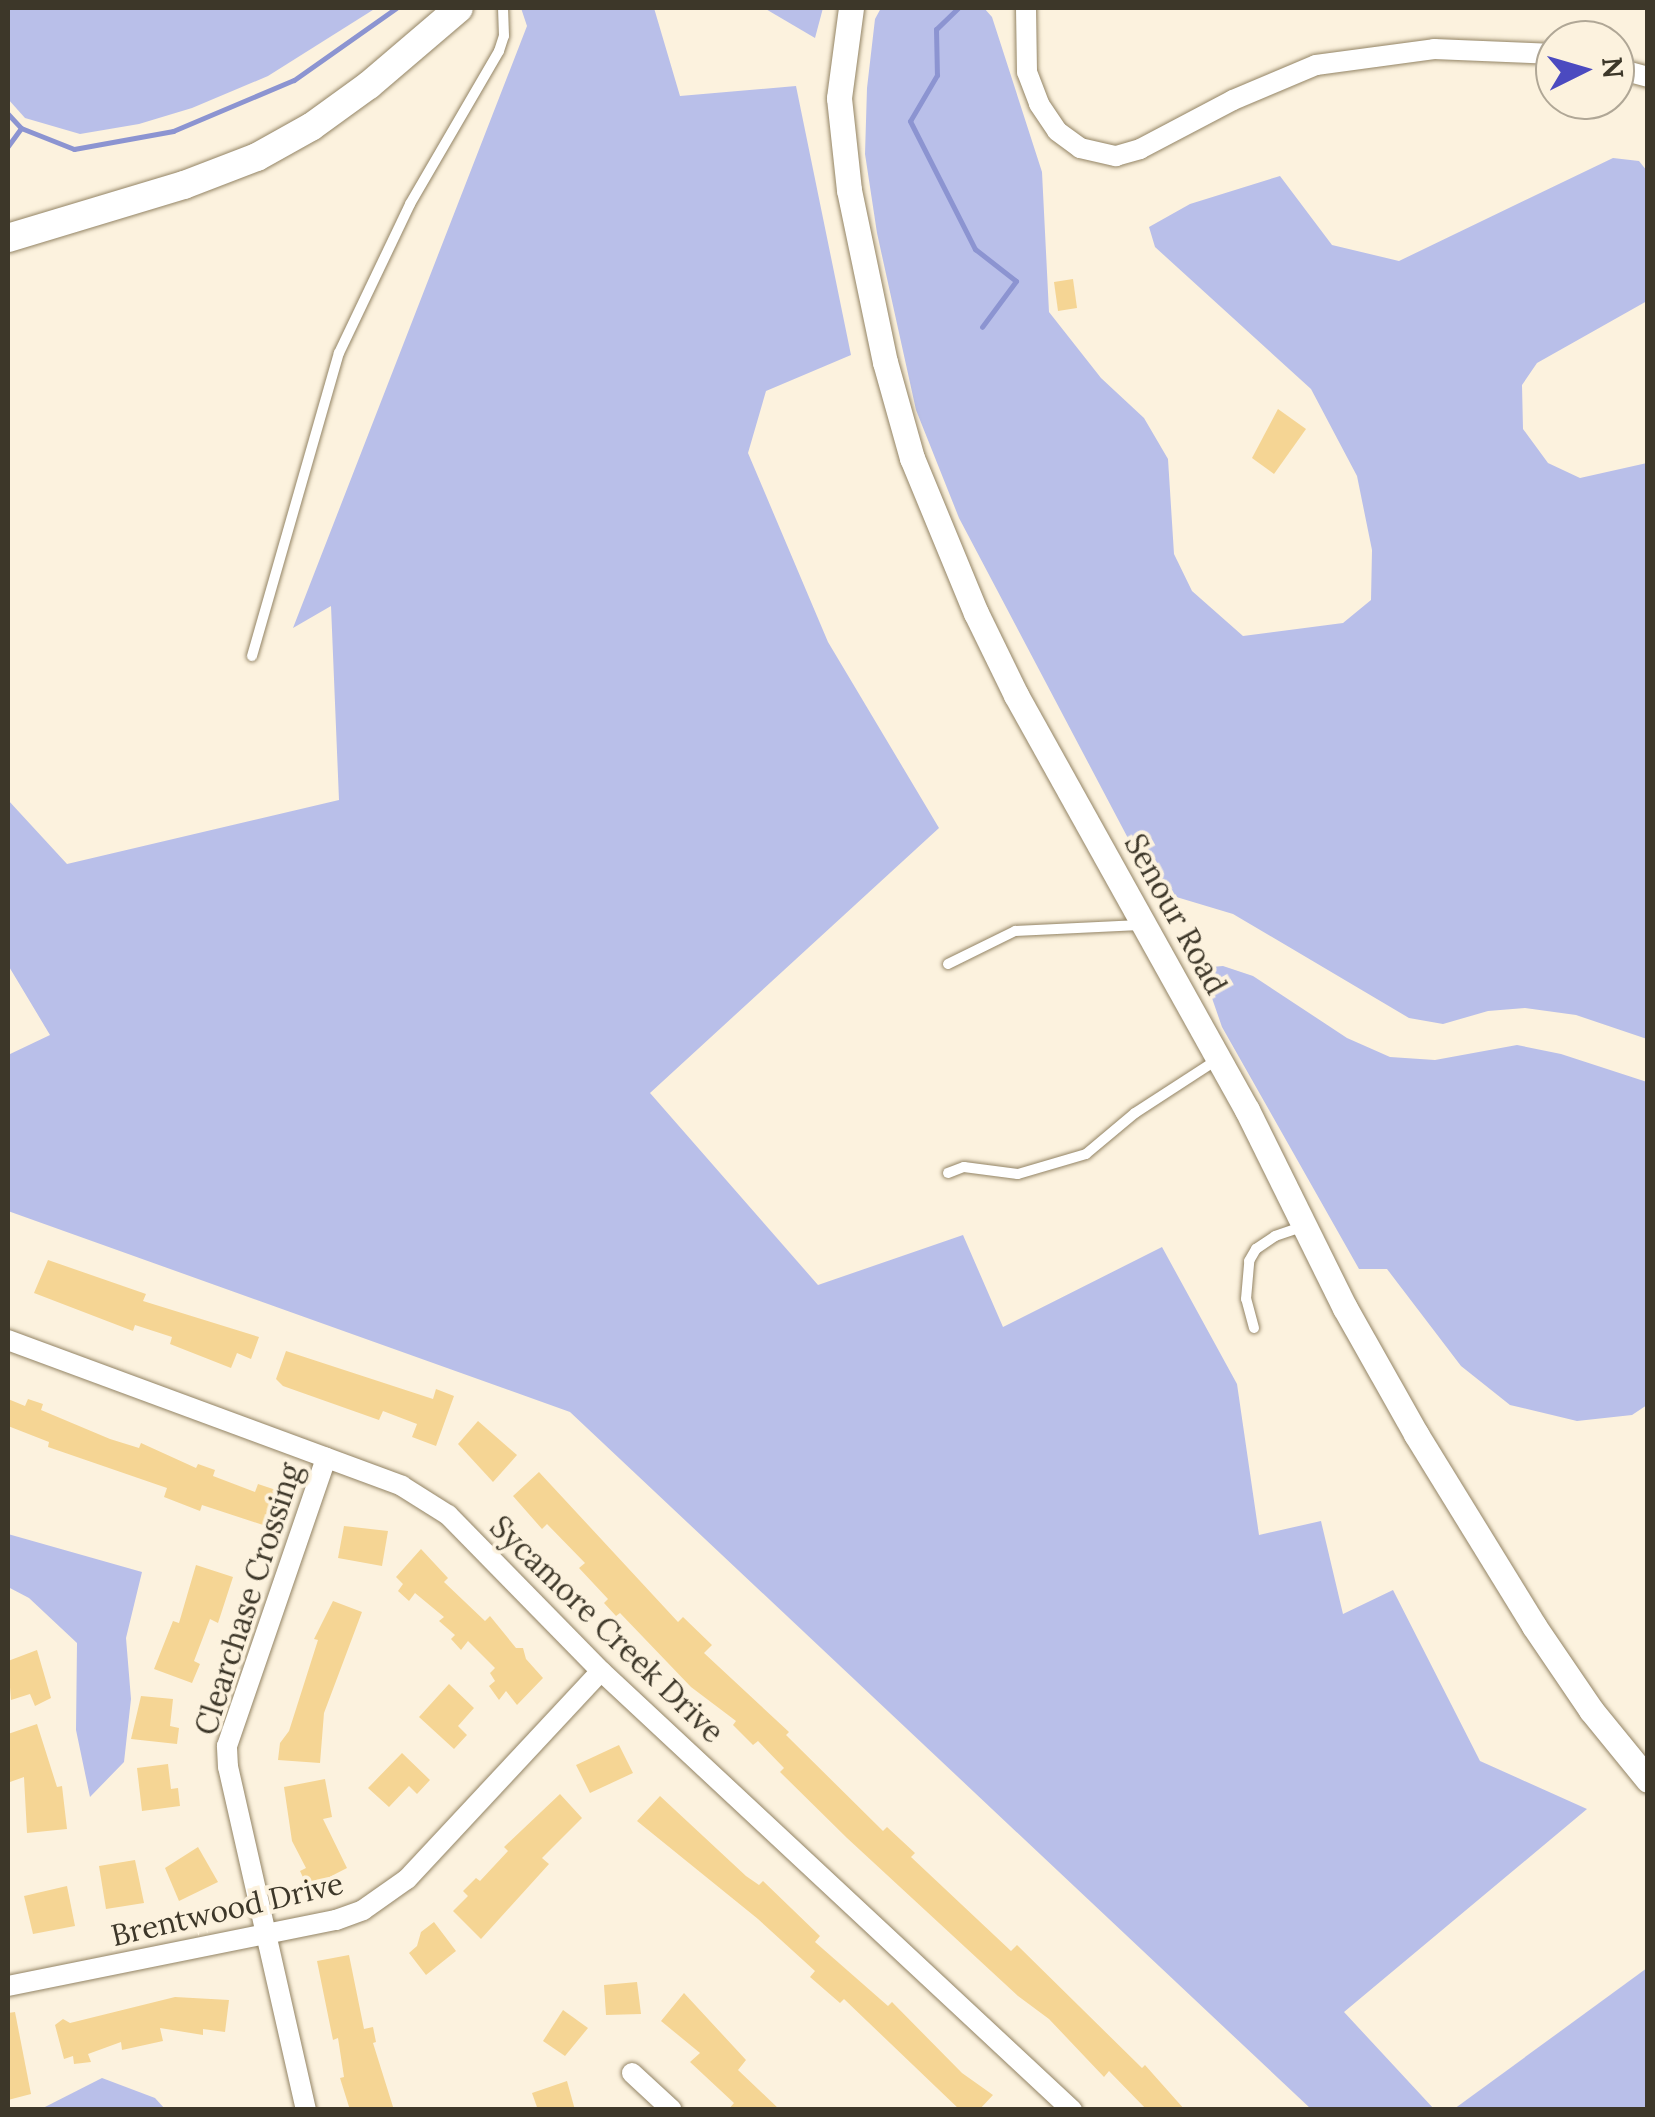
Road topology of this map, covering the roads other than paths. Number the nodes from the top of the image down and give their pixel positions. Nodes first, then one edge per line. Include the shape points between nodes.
1 (459, 8) edge
2 (503, 8) edge
3 (851, 8) edge
4 (1026, 8) edge
5 (1535, 53) edge
6 (8, 238) edge
7 (252, 656) dead end
8 (1146, 925) junction
9 (948, 964) dead end
10 (1219, 1058) junction
11 (948, 1173) dead end
12 (1305, 1226) junction
13 (1254, 1328) dead end
14 (8, 1340) edge
15 (326, 1458) junction
16 (602, 1671) junction
17 (1648, 1780) edge
18 (266, 1934) junction
19 (8, 1980) edge
20 (632, 2073) dead end
21 (306, 2110) edge
22 (672, 2110) edge
23 (1072, 2110) edge

1 - 6 main road via 369,85 256,157
2 - 7 lane via 499,50 410,204 339,353
3 - 8 street, Senour Road via 840,82 842,141 885,362 912,458 1016,695
4 - 5 street via 1026,72 1039,104 1057,131 1080,148 1116,156 1316,65 1434,48
8 - 9 lane via 1016,930
8 - 10 street, Senour Road
10 - 11 lane via 1086,1154 1018,1174 964,1168
10 - 12 street, Senour Road
12 - 13 lane via 1256,1250 1246,1299
12 - 17 street, Senour Road via 1481,1544 1591,1710
14 - 15 street, Sycamore Creek Drive
15 - 16 street, Sycamore Creek Drive via 402,1486 448,1515
15 - 18 street, Clearchase Crossing via 227,1746
16 - 18 street, Brentwood Drive via 383,1899 336,1920
16 - 23 street, Sycamore Creek Drive
18 - 19 street, Brentwood Drive
18 - 21 street, Clearchase Crossing
20 - 22 street

